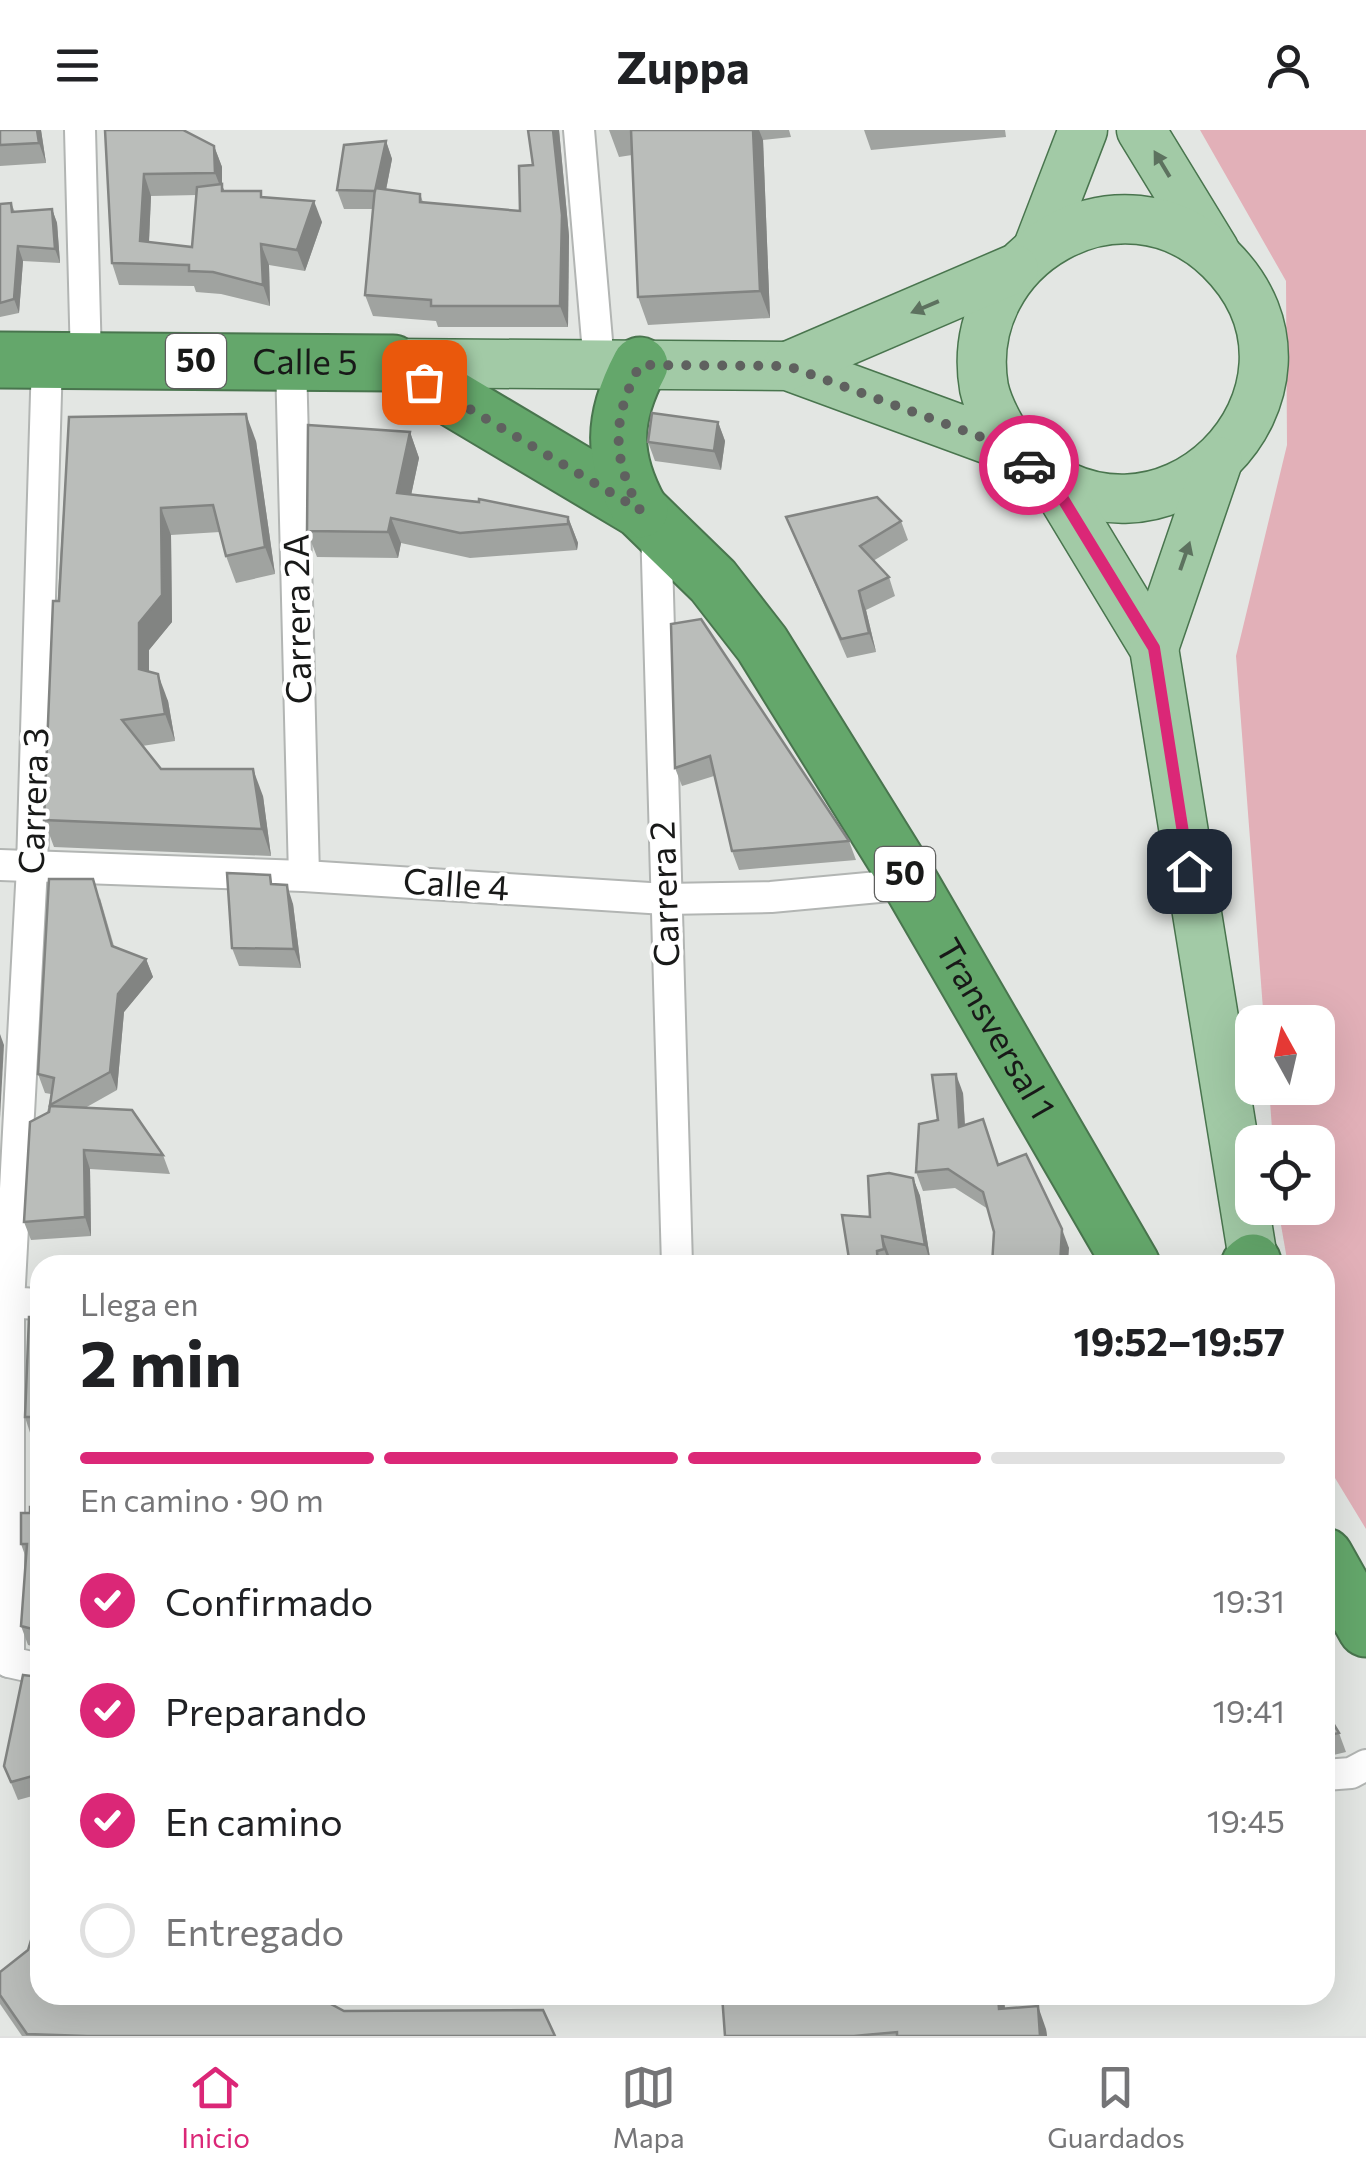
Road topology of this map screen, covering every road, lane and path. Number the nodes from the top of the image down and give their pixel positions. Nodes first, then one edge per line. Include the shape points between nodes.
1 (80, 130) edge
2 (579, 130) edge
3 (1083, 130) edge
4 (1141, 130) edge
5 (1026, 258) junction
6 (1219, 258) junction
7 (44, 360) edge
8 (292, 362) junction
9 (393, 363) junction
10 (620, 365) junction
11 (788, 366) junction
12 (1014, 449) junction
13 (1218, 461) junction
14 (1052, 481) junction
15 (648, 517) junction
16 (1154, 648) junction
17 (0, 865) edge
18 (32, 867) junction
19 (304, 876) junction
20 (911, 884) junction
21 (665, 898) junction
22 (678, 1255) edge
23 (1126, 1255) edge
24 (1251, 1255) edge
25 (4, 1302) edge
26 (30, 1303) edge
27 (1335, 1572) edge
28 (1366, 1629) edge
29 (5, 1670) edge
30 (1366, 1766) edge
31 (1335, 1774) edge

1 - 7 street, Carrera 3
2 - 10 street
3 - 5 main road
6 -> 4 main road
5 - 6 main road, 50 via 1067,231 1130,220 1178,232
5 -> 11 main road, Calle 5 / 50
5 - 12 main road, 50 via 991,312 982,359 996,422
6 - 13 main road, 50 via 1254,312 1262,360 1254,408
7 - 8 highway, Calle 5 / 50
7 - 18 street, Carrera 3
8 - 9 highway, Calle 5 / 50
8 - 19 street, Carrera 2A
9 - 10 main road, Calle 5 / 50
9 - 15 highway, Transversal 1 / 50
10 - 11 main road, Calle 5 / 50
10 - 15 highway, Transversal 1 via 626,392 619,453 626,483
11 - 12 main road, Calle 5 / 50
12 - 14 main road, 50
13 - 14 main road, 50 via 1168,492 1139,498 1080,493
16 -> 13 main road, 50
14 - 16 main road, 50
15 - 20 highway, Transversal 1 / 50 via 762,644
15 - 21 street, Carrera 2
16 - 24 main road, 50
17 - 18 street, Calle 4
18 - 19 street, Calle 4
18 - 25 street, Carrera 3
19 - 21 street, Calle 4
20 - 21 street, Calle 4 via 771,897
20 - 23 highway, Transversal 1 / 50
21 - 22 street, Carrera 2
25 - 26 street
25 - 29 street, Carrera 3
27 - 28 highway
30 - 31 street

